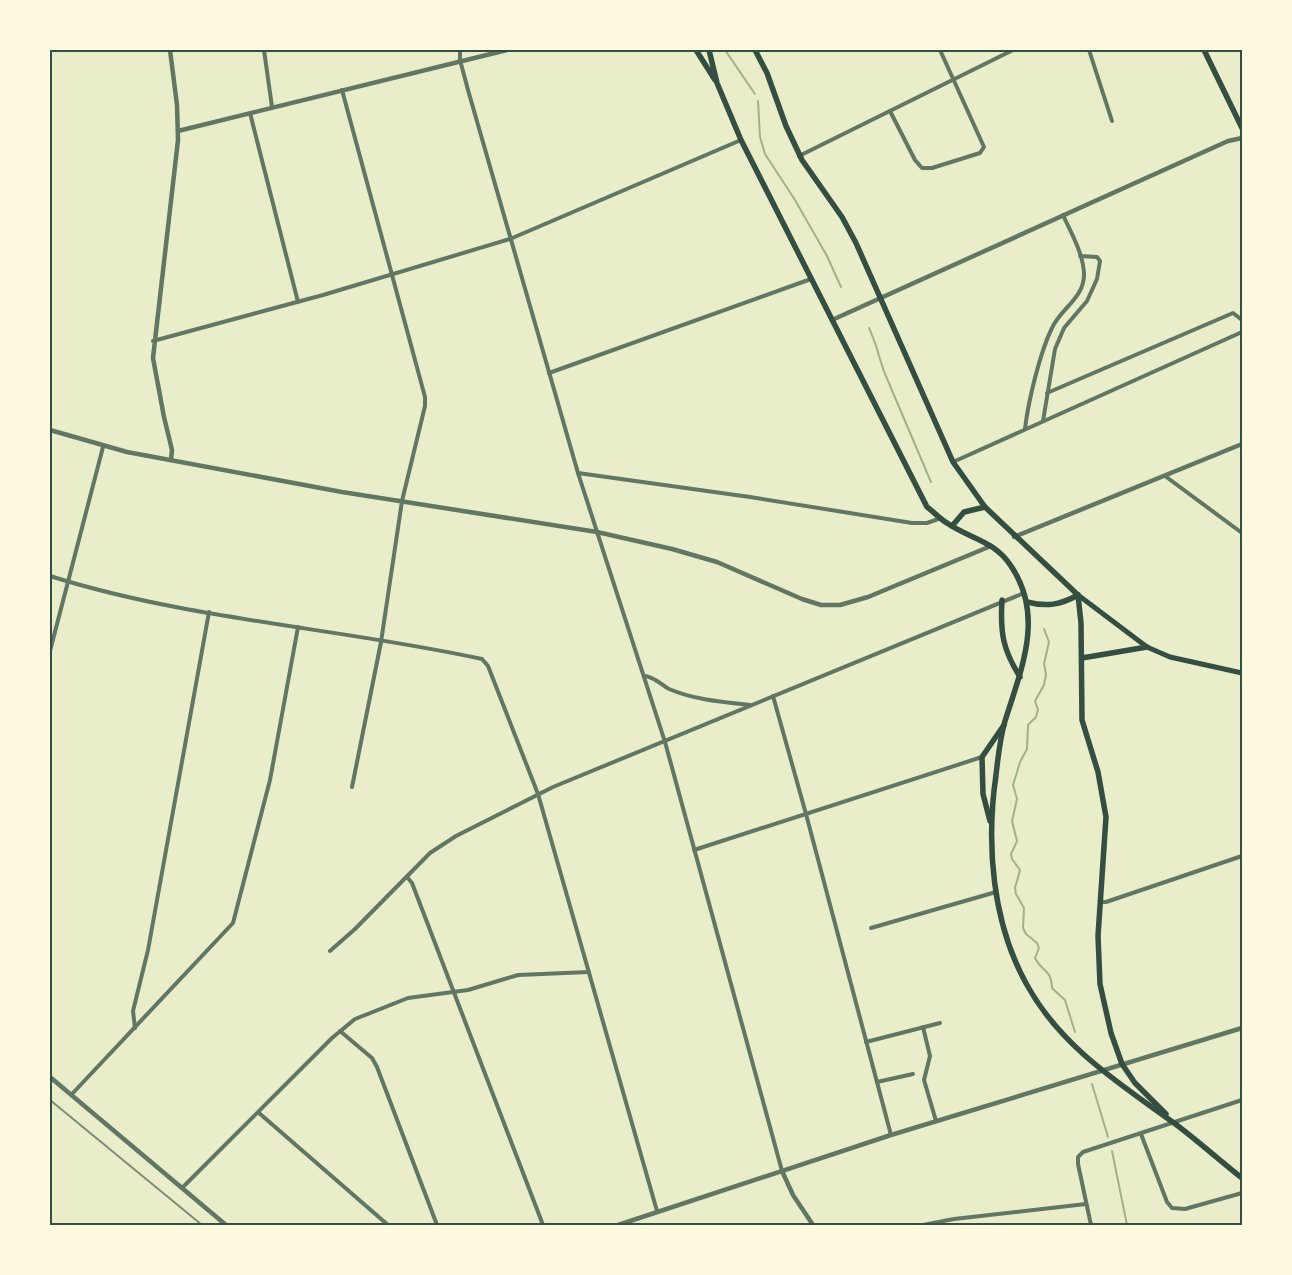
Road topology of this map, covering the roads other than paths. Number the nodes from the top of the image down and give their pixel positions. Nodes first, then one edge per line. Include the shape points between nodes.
1 (170, 50) edge
2 (264, 50) edge
3 (460, 50) edge
4 (507, 50) edge
5 (696, 50) edge
6 (709, 50) edge
7 (755, 50) edge
8 (940, 50) edge
9 (1013, 50) edge
10 (1088, 50) edge
11 (1204, 50) edge
12 (460, 60) junction
13 (954, 80) junction
14 (717, 83) junction
15 (342, 89) junction
16 (272, 107) junction
17 (890, 111) junction
18 (250, 113) junction
19 (1112, 120) dead end
20 (1242, 128) edge
21 (178, 131) junction
22 (1242, 138) edge
23 (741, 140) junction
24 (800, 156) junction
25 (1063, 216) junction
26 (510, 238) junction
27 (1080, 256) junction
28 (392, 275) junction
29 (811, 279) junction
30 (880, 298) junction
31 (298, 302) junction
32 (832, 320) junction
33 (1242, 320) edge
34 (1242, 332) edge
35 (153, 341) junction
36 (549, 373) junction
37 (1047, 393) junction
38 (1042, 421) junction
39 (1025, 429) junction
40 (50, 430) edge
41 (1242, 444) edge
42 (103, 447) junction
43 (171, 460) junction
44 (953, 462) junction
45 (578, 473) junction
46 (1165, 476) junction
47 (402, 501) junction
48 (984, 507) junction
49 (941, 518) junction
50 (952, 526) junction
51 (597, 532) junction
52 (1242, 533) edge
53 (1014, 537) junction
54 (992, 546) junction
55 (50, 576) edge
56 (68, 582) junction
57 (1024, 593) junction
58 (1078, 595) junction
59 (1002, 600) junction
60 (1027, 602) junction
61 (209, 612) junction
62 (298, 627) junction
63 (381, 642) junction
64 (1147, 647) junction
65 (50, 650) edge
66 (1082, 658) junction
67 (1242, 673) edge
68 (645, 676) junction
69 (1020, 677) junction
70 (773, 696) junction
71 (753, 705) junction
72 (1005, 723) junction
73 (666, 742) junction
74 (982, 758) junction
75 (352, 787) dead end
76 (538, 794) junction
77 (806, 814) junction
78 (991, 827) junction
79 (694, 850) junction
80 (1242, 856) edge
81 (407, 877) junction
82 (996, 892) junction
83 (1100, 902) junction
84 (871, 928) dead end
85 (330, 951) dead end
86 (589, 972) junction
87 (454, 992) junction
88 (940, 1023) dead end
89 (923, 1027) junction
90 (135, 1028) junction
91 (1242, 1028) edge
92 (340, 1031) junction
93 (866, 1042) junction
94 (1122, 1064) junction
95 (1100, 1070) junction
96 (913, 1074) dead end
97 (50, 1077) edge
98 (877, 1082) junction
99 (72, 1094) junction
100 (1242, 1100) edge
101 (259, 1113) junction
102 (936, 1121) junction
103 (1174, 1123) junction
104 (1141, 1134) junction
105 (891, 1135) junction
106 (782, 1171) junction
107 (1242, 1178) edge
108 (182, 1188) junction
109 (1242, 1192) edge
110 (1086, 1204) junction
111 (657, 1211) junction
112 (627, 1224) edge
113 (226, 1225) edge
114 (388, 1225) edge
115 (437, 1225) edge
116 (543, 1225) edge
117 (618, 1225) edge
118 (813, 1225) edge
119 (923, 1225) edge
120 (1091, 1225) edge

1 - 21 street
2 - 16 street
3 - 12 street
4 - 12 street
5 - 14 main road
6 - 14 main road
7 - 24 main road
8 - 13 street
9 - 13 street
10 - 19 street
11 - 20 main road
12 - 15 street
12 - 26 street
13 - 17 street
13 - 17 street via 984,147 980,152 932,168 922,168
14 - 23 main road
15 - 16 street
15 - 28 street
16 - 18 street
17 - 24 street
18 - 21 street
18 - 31 street
21 - 35 street
22 - 25 street via 1228,141
23 - 26 street
23 - 29 main road
24 - 30 main road via 842,218
25 - 27 street
25 - 30 street
26 - 28 street
26 - 36 street
27 - 37 street via 1097,257 1100,261 1097,279 1087,301 1064,328 1055,349
27 - 39 street via 1084,274 1081,288 1052,328
28 - 31 street
28 - 47 street via 425,406
29 - 32 main road
29 - 36 street
30 - 32 street
30 - 44 main road
31 - 35 street
32 - 49 main road via 927,507
33 - 37 street via 1233,313
34 - 38 street
35 - 43 street via 153,358 172,450
36 - 45 street
37 - 38 street
38 - 39 street
39 - 44 street
40 - 42 street
41 - 46 street
42 - 43 street
42 - 56 street
43 - 47 street
44 - 48 main road
45 - 49 street via 912,523 927,524
45 - 51 street
46 - 52 street
46 - 53 street
47 - 51 street
47 - 63 street
48 - 50 main road via 964,512
48 - 53 main road
49 - 50 main road
50 - 54 main road
51 - 54 street via 717,562 821,605 840,605 868,597
51 - 68 street
53 - 58 main road
54 - 57 main road via 1011,565
55 - 56 street
56 - 61 street
56 - 65 street
57 - 59 street
57 - 60 main road
58 - 60 main road via 1052,606
58 - 64 main road
58 - 66 main road
59 - 69 main road via 1003,643
59 - 70 street
60 - 69 main road via 1029,638
61 - 62 street
61 - 90 street via 148,950 132,1011
62 - 63 street
62 - 90 street via 270,780 233,924
63 - 75 street
63 - 76 street via 482,659 488,666
64 - 66 main road
64 - 67 main road via 1184,661
66 - 83 main road via 1082,720 1098,772 1106,817
68 - 71 street via 670,689 707,701
68 - 73 street
69 - 72 main road
70 - 71 street
70 - 77 street
71 - 73 street
72 - 74 main road
72 - 78 main road
73 - 76 street
73 - 79 street
74 - 77 street
74 - 78 main road via 983,794
76 - 81 street via 440,845
76 - 86 street
77 - 79 street
77 - 93 street
78 - 82 main road
79 - 106 street
80 - 83 street
81 - 85 street
81 - 87 street
82 - 84 street
82 - 95 main road via 1006,938 1027,986 1055,1025
83 - 94 main road via 1097,963 1111,1032
86 - 87 street via 518,975
86 - 111 street
87 - 92 street via 408,998 382,1006 355,1019
87 - 116 street
88 - 89 street
89 - 93 street
89 - 102 street via 930,1056 924,1080
90 - 99 street
91 - 94 street
92 - 101 street
92 - 115 street via 372,1058 377,1067
93 - 98 street
94 - 95 street
94 - 103 main road via 1135,1083
95 - 102 street
95 - 103 main road
96 - 98 street
97 - 99 street
98 - 105 street
99 - 108 street
100 - 103 street
101 - 108 street
101 - 114 street
102 - 105 street
103 - 104 street
103 - 107 main road
104 - 109 street via 1172,1208 1185,1209
104 - 110 street via 1083,1152 1078,1157
105 - 106 street
106 - 111 street
106 - 118 street
108 - 113 street
110 - 119 street
110 - 120 street
111 - 112 street
112 - 117 street

